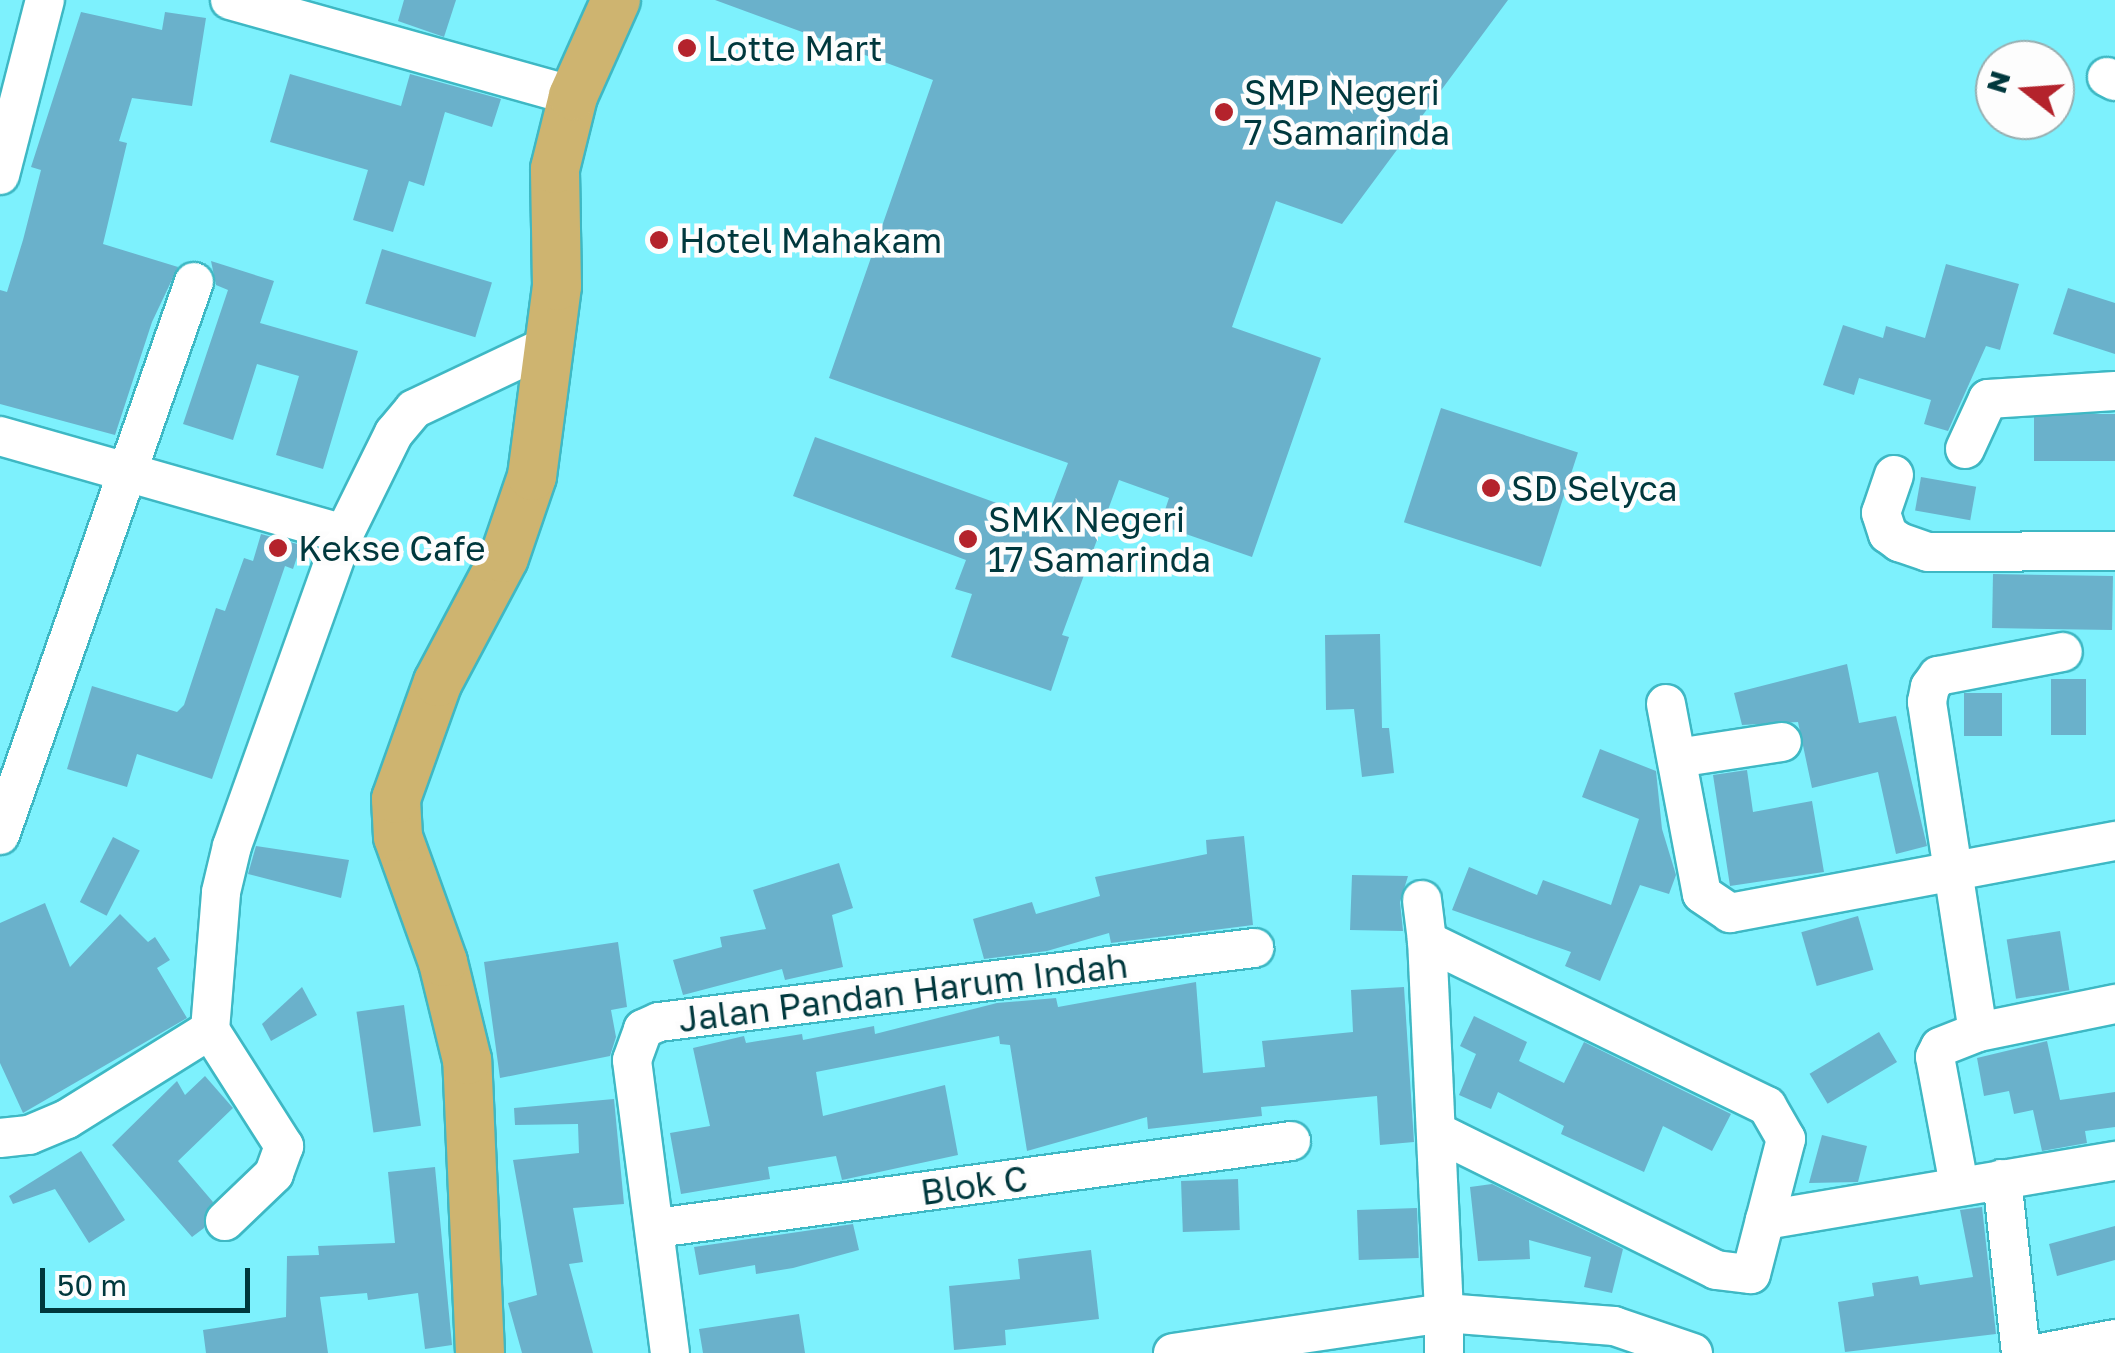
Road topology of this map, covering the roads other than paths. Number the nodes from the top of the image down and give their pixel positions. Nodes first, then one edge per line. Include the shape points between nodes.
1 (45, 0) edge
2 (230, 0) edge
3 (616, 0) edge
4 (356, 15) edge
5 (573, 96) junction
6 (10, 108) edge
7 (0, 175) edge
8 (194, 282) dead end
9 (552, 343) junction
10 (2115, 391) edge
11 (0, 436) edge
12 (1964, 449) dead end
13 (129, 474) junction
14 (1894, 475) dead end
15 (350, 522) junction
16 (2115, 551) edge
17 (2062, 652) dead end
18 (1666, 704) dead end
19 (1782, 742) dead end
20 (1676, 758) junction
21 (0, 835) edge
22 (2115, 841) edge
23 (1956, 867) junction
24 (1422, 900) dead end
25 (1427, 941) junction
26 (1254, 948) dead end
27 (2115, 1004) edge
28 (210, 1030) junction
29 (1978, 1032) junction
30 (1437, 1132) junction
31 (0, 1138) edge
32 (1290, 1141) dead end
33 (2115, 1161) edge
34 (2002, 1179) junction
35 (1959, 1185) junction
36 (1765, 1220) junction
37 (225, 1221) dead end
38 (656, 1228) junction
39 (1444, 1313) junction
40 (1607, 1339) edge
41 (2115, 1339) edge
42 (480, 1353) edge
43 (670, 1353) edge
44 (1173, 1353) edge
45 (1444, 1353) edge
46 (1693, 1353) edge
47 (2021, 1353) edge
48 (2041, 1353) edge

1 - 6 street
2 - 4 street
3 - 5 main road
4 - 5 street
5 - 9 main road via 554,169
6 - 7 street
8 - 13 street
9 - 15 street via 414,409 394,433
9 - 42 main road via 532,476 504,558 438,682 396,799 398,837 442,962 467,1060
10 - 12 street via 1988,399
11 - 13 street
13 - 15 street
13 - 21 street
14 - 16 street via 1882,512 1888,534 1928,552
15 - 28 street via 232,846 221,892
17 - 23 street via 1938,676 1930,687 1927,702
18 - 20 street
19 - 20 street
20 - 23 street via 1702,894 1715,908 1730,913
22 - 23 street
23 - 29 street
24 - 25 street
25 - 30 street
25 - 36 street via 1767,1106 1786,1139
26 - 38 street, Jalan Pandan Harum Indah via 659,1022 634,1041 632,1060
27 - 29 street
28 - 31 street via 67,1118 29,1136
28 - 37 street via 284,1146 274,1174
29 - 35 street via 1948,1040 1935,1057
30 - 36 street via 1716,1270 1751,1274
30 - 39 street
32 - 38 street, Blok C
33 - 34 street
34 - 35 street
34 - 47 street
35 - 36 street
38 - 43 street, Jalan Pandan Harum Indah
39 - 40 street
39 - 44 street
39 - 45 street
40 - 46 street
41 - 48 street

